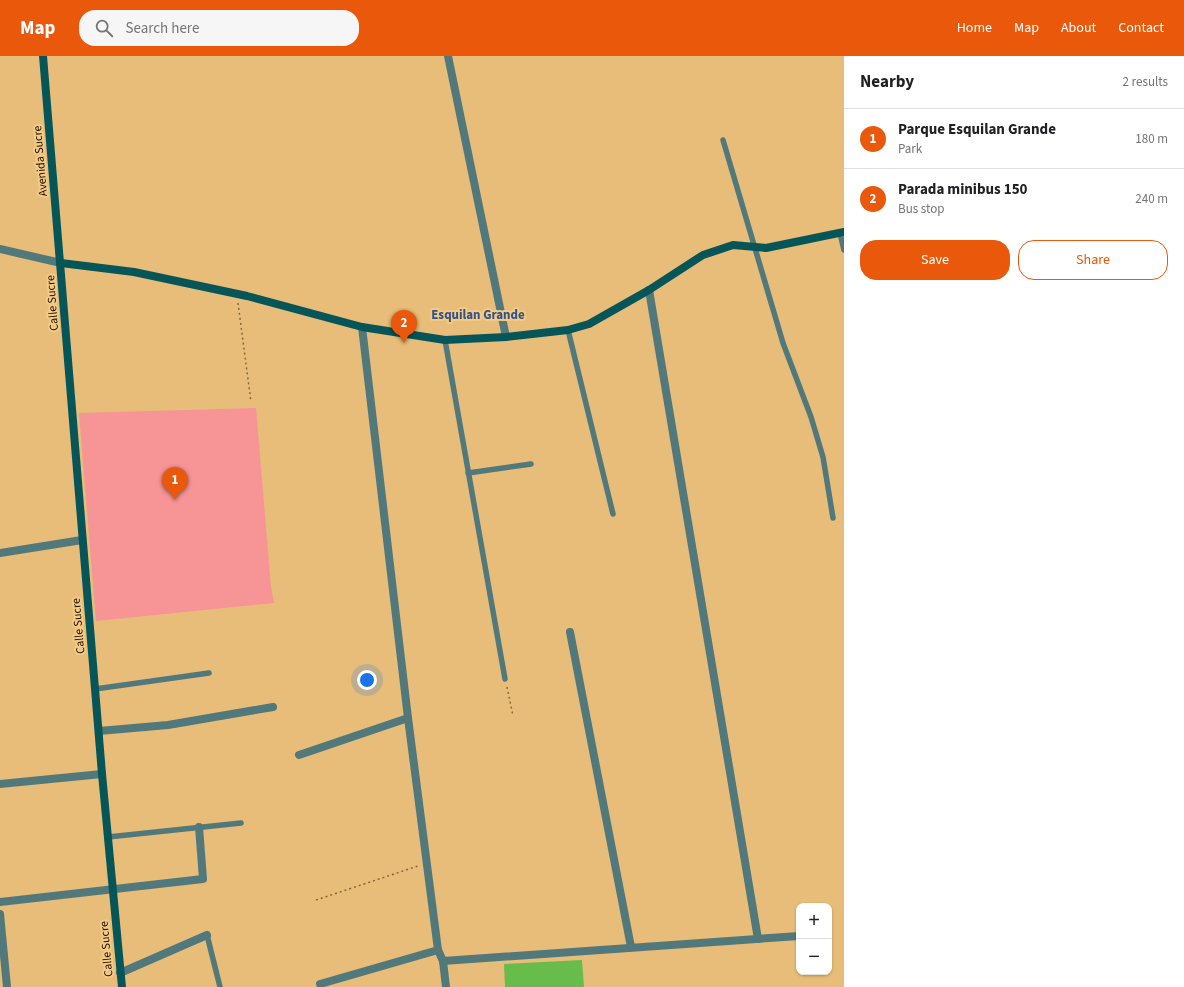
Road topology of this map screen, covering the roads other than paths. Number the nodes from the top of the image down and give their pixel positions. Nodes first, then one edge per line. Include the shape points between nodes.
1 (43, 56) edge
2 (448, 56) edge
3 (723, 140) dead end
4 (842, 232) edge
5 (755, 246) junction
6 (0, 249) edge
7 (844, 250) edge
8 (61, 263) junction
9 (649, 290) junction
10 (362, 327) junction
11 (568, 330) junction
12 (506, 337) junction
13 (445, 340) junction
14 (531, 464) dead end
15 (468, 473) junction
16 (613, 514) dead end
17 (833, 518) dead end
18 (82, 540) junction
19 (0, 553) edge
20 (570, 632) dead end
21 (209, 673) dead end
22 (505, 679) road end
23 (95, 688) junction
24 (273, 707) dead end
25 (408, 718) junction
26 (99, 732) junction
27 (300, 755) dead end
28 (102, 774) junction
29 (0, 784) edge
30 (241, 823) dead end
31 (199, 828) junction
32 (108, 838) junction
33 (113, 890) junction
34 (0, 902) edge
35 (0, 914) edge
36 (207, 935) joint
37 (796, 936) edge
38 (758, 940) junction
39 (631, 947) junction
40 (438, 950) junction
41 (443, 961) junction
42 (120, 973) junction
43 (320, 984) dead end
44 (7, 987) edge
45 (122, 987) edge
46 (220, 987) edge
47 (446, 987) edge

1 - 8 street, Avenida Sucre
2 - 12 street
3 - 5 lane
4 - 5 street via 766,248
4 - 7 lane
5 - 9 street via 733,245 703,255
5 - 17 lane via 783,343 823,457
6 - 8 street
8 - 10 street via 134,272 237,294
8 - 18 street, Calle Sucre
9 - 11 street via 589,324
9 - 38 street
10 - 13 street
10 - 25 street
11 - 12 street
11 - 16 lane
12 - 13 street
13 - 15 lane
14 - 15 lane
15 - 22 lane
18 - 19 street
18 - 23 street, Calle Sucre
20 - 39 street
21 - 23 lane
23 - 26 street, Calle Sucre
24 - 26 street via 168,726
25 - 27 street
25 - 40 street
26 - 28 street, Calle Sucre
28 - 29 street
28 - 32 street, Calle Sucre
30 - 31 lane
31 - 32 lane
31 - 33 street via 203,879
32 - 33 street, Calle Sucre
33 - 34 street
33 - 42 street, Calle Sucre
35 - 44 street
36 - 42 street
36 - 46 lane
37 - 38 street
38 - 39 street
39 - 41 street
40 - 41 street
40 - 43 street
41 - 47 street
42 - 45 street, Calle Sucre

